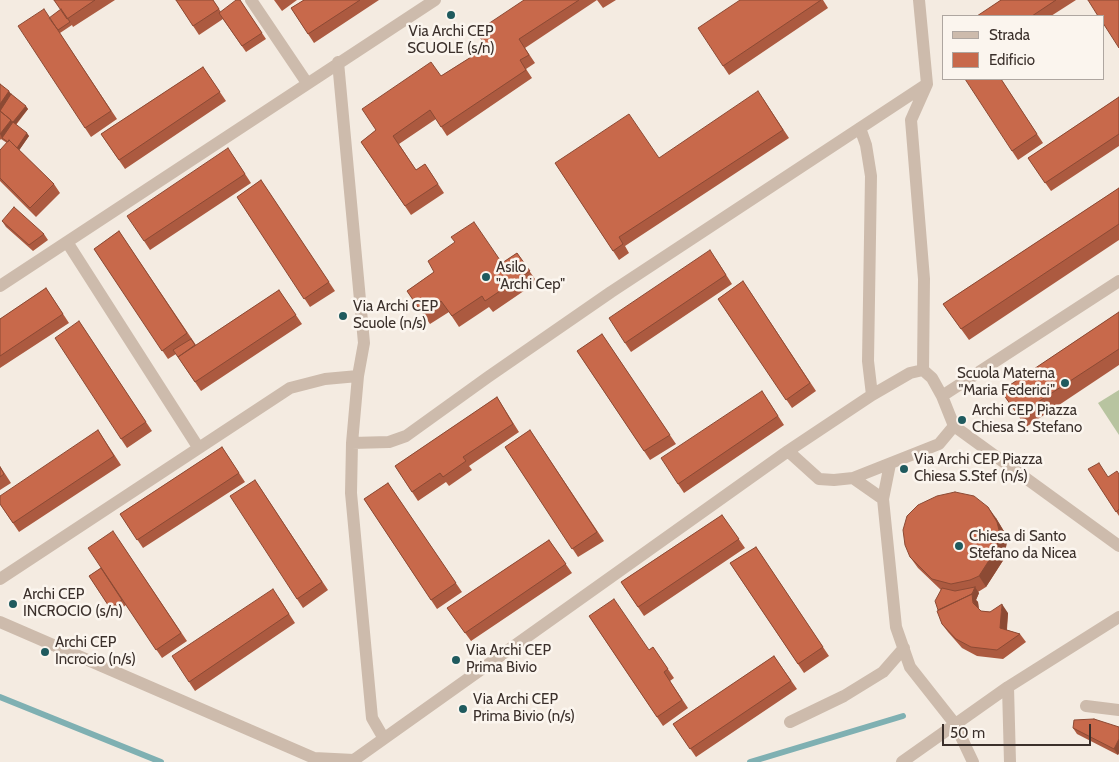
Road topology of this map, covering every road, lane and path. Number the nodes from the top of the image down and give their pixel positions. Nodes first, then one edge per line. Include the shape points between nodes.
1 (251, 0) edge
2 (435, 0) edge
3 (919, 0) edge
4 (338, 62) junction
5 (307, 83) junction
6 (927, 84) junction
7 (860, 128) junction
8 (67, 242) junction
9 (1119, 282) edge
10 (0, 286) edge
11 (923, 370) junction
12 (358, 376) junction
13 (872, 395) junction
14 (942, 396) junction
15 (954, 426) junction
16 (352, 443) junction
17 (198, 447) junction
18 (788, 451) junction
19 (890, 464) junction
20 (853, 478) junction
21 (883, 499) junction
22 (1119, 546) edge
23 (0, 579) edge
24 (1119, 616) edge
25 (0, 622) edge
26 (904, 648) junction
27 (1008, 687) junction
28 (1086, 706) dead end
29 (1119, 710) edge
30 (790, 722) dead end
31 (955, 724) junction
32 (383, 737) junction
33 (902, 762) edge
34 (973, 762) edge
35 (1010, 762) edge

1 - 5 street
2 - 4 street
3 - 6 street
4 - 5 street
4 - 12 street via 364,343
5 - 8 street
6 - 7 street
6 - 11 street via 912,120 924,279
7 - 13 street via 871,176 868,361
7 - 16 street via 611,292 406,436 389,442
8 - 10 street
8 - 17 street
9 - 14 street
11 - 13 street via 910,373
11 - 14 street via 932,378
12 - 16 street
12 - 17 street via 324,379 290,388
13 - 18 street
14 - 15 street
15 - 19 street via 939,444
15 - 22 street
16 - 32 street via 351,493 372,718
17 - 23 street
18 - 20 street via 819,479
18 - 32 street
19 - 20 street
19 - 21 street
20 - 21 street
21 - 26 street via 896,627
24 - 27 street
25 - 32 street via 314,758 354,760
26 - 30 street via 883,672 844,696
26 - 31 street via 910,667
27 - 31 street
27 - 35 street
28 - 29 street
31 - 33 street
31 - 34 street

